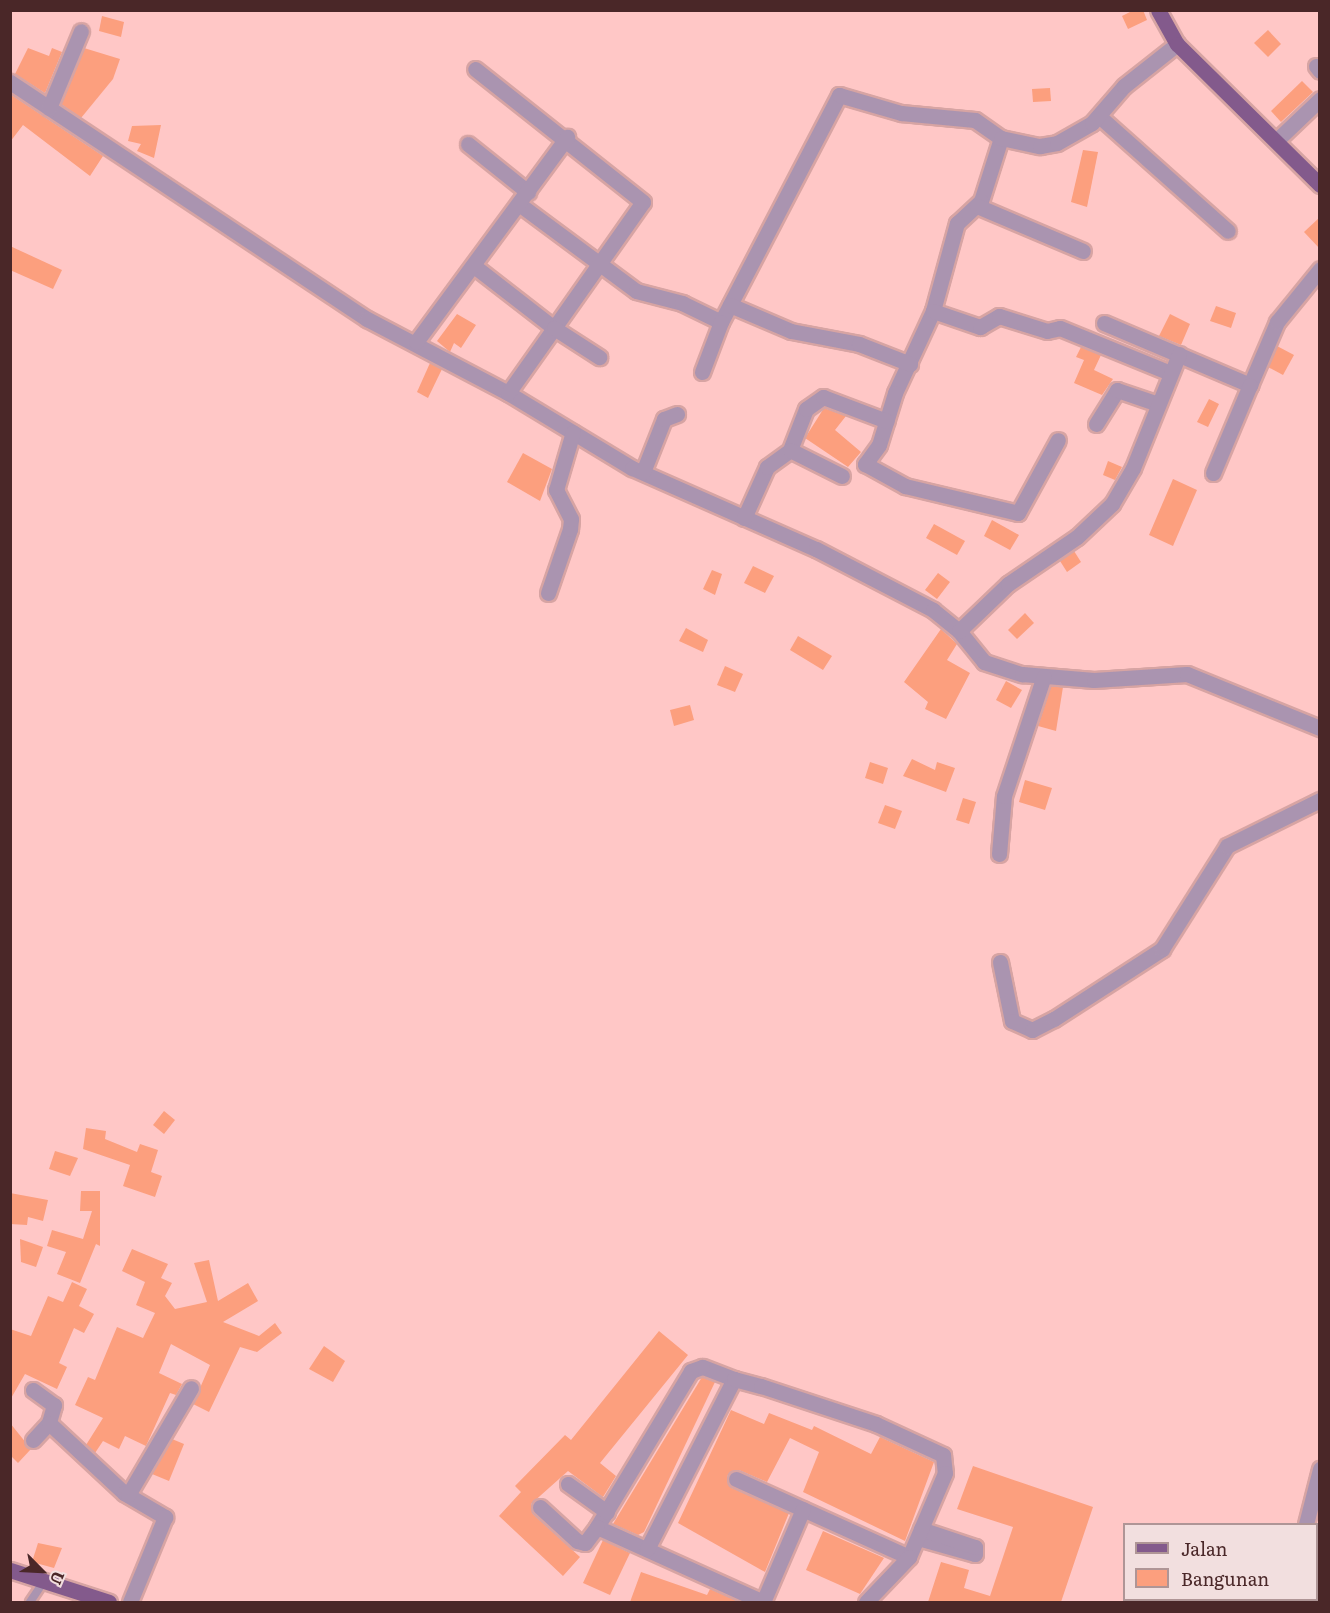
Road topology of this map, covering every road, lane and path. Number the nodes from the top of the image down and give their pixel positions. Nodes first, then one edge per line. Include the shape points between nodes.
1 (1158, 10) edge
2 (81, 31) dead end
3 (1177, 44) junction
4 (475, 69) dead end
5 (10, 81) edge
6 (1320, 99) edge
7 (49, 108) junction
8 (1100, 117) junction
9 (567, 137) junction
10 (1001, 138) junction
11 (1277, 140) junction
12 (468, 144) dead end
13 (1320, 185) edge
14 (523, 198) junction
15 (977, 206) junction
16 (1228, 231) dead end
17 (1083, 251) dead end
18 (599, 264) junction
19 (474, 266) junction
20 (1320, 269) edge
21 (730, 305) junction
22 (933, 311) junction
23 (721, 322) junction
24 (1104, 323) dead end
25 (554, 328) junction
26 (416, 342) junction
27 (1179, 354) junction
28 (599, 357) dead end
29 (910, 364) junction
30 (702, 372) dead end
31 (1170, 373) junction
32 (1250, 385) junction
33 (508, 393) junction
34 (1155, 403) junction
35 (677, 414) dead end
36 (887, 421) junction
37 (1096, 423) dead end
38 (573, 432) junction
39 (1058, 440) dead end
40 (790, 450) junction
41 (643, 472) junction
42 (1213, 473) dead end
43 (842, 476) dead end
44 (744, 518) junction
45 (548, 593) dead end
46 (959, 631) junction
47 (1044, 676) junction
48 (1320, 728) edge
49 (1320, 800) edge
50 (999, 854) dead end
51 (1000, 962) dead end
52 (734, 1379) junction
53 (191, 1388) dead end
54 (33, 1390) dead end
55 (49, 1423) junction
56 (33, 1440) dead end
57 (1320, 1469) edge
58 (736, 1479) dead end
59 (568, 1484) dead end
60 (128, 1495) junction
61 (540, 1507) dead end
62 (803, 1509) junction
63 (607, 1512) junction
64 (1306, 1523) edge
65 (597, 1527) junction
66 (647, 1549) junction
67 (909, 1557) junction
68 (10, 1570) edge
69 (45, 1580) junction
70 (30, 1602) edge
71 (109, 1602) edge
72 (130, 1602) edge
73 (763, 1602) edge
74 (866, 1602) edge

1 - 3 main road
2 - 7 street
3 - 8 street via 1124,86
3 - 11 main road
4 - 9 street
5 - 7 street
6 - 11 street
7 - 26 street via 367,319
8 - 10 street via 1057,143 1022,146
8 - 16 street
9 - 14 street
9 - 18 street via 642,198 642,210
10 - 15 street
10 - 21 street via 975,120 901,113 847,93 839,95
11 - 13 main road
12 - 14 street
14 - 18 street
14 - 19 street
15 - 17 street
15 - 22 street via 957,223
18 - 23 street via 636,291 682,303
18 - 25 street
19 - 25 street
19 - 26 street
20 - 32 street via 1277,322
21 - 23 street
21 - 29 street via 791,331 859,345
22 - 29 street
22 - 31 street via 980,327 999,316 1047,330 1060,328
23 - 30 street
24 - 27 street
25 - 28 street
25 - 33 street
26 - 33 street
27 - 31 street
27 - 32 street
29 - 36 street
31 - 34 street
32 - 42 street
33 - 38 street
34 - 37 street via 1117,390
34 - 46 street via 1133,468 1107,511 1008,584
35 - 41 street via 664,419
36 - 39 street via 879,445 865,460 866,467 905,486 1013,513 1023,509
36 - 40 street via 823,397 806,410
38 - 41 street
38 - 45 street via 556,490 571,519 570,529
40 - 43 street
40 - 44 street via 767,467
41 - 44 street
44 - 46 street via 854,567
46 - 47 street via 984,662
47 - 48 street via 1104,680 1187,674
47 - 50 street via 1004,796
49 - 51 street via 1227,846 1162,949 1054,1019 1032,1030 1012,1021
52 - 63 street via 702,1367 691,1371
52 - 66 street
52 - 67 street via 809,1399 940,1452 945,1473
53 - 60 street
54 - 55 street via 53,1404
55 - 56 street
55 - 60 street
57 - 64 street
58 - 62 street
59 - 63 street
60 - 72 street via 165,1519
61 - 65 street via 577,1541 585,1543
62 - 67 street
62 - 73 street
63 - 65 street
65 - 66 street
66 - 73 street
67 - 74 street
68 - 69 main road
69 - 70 lane
69 - 71 main road

